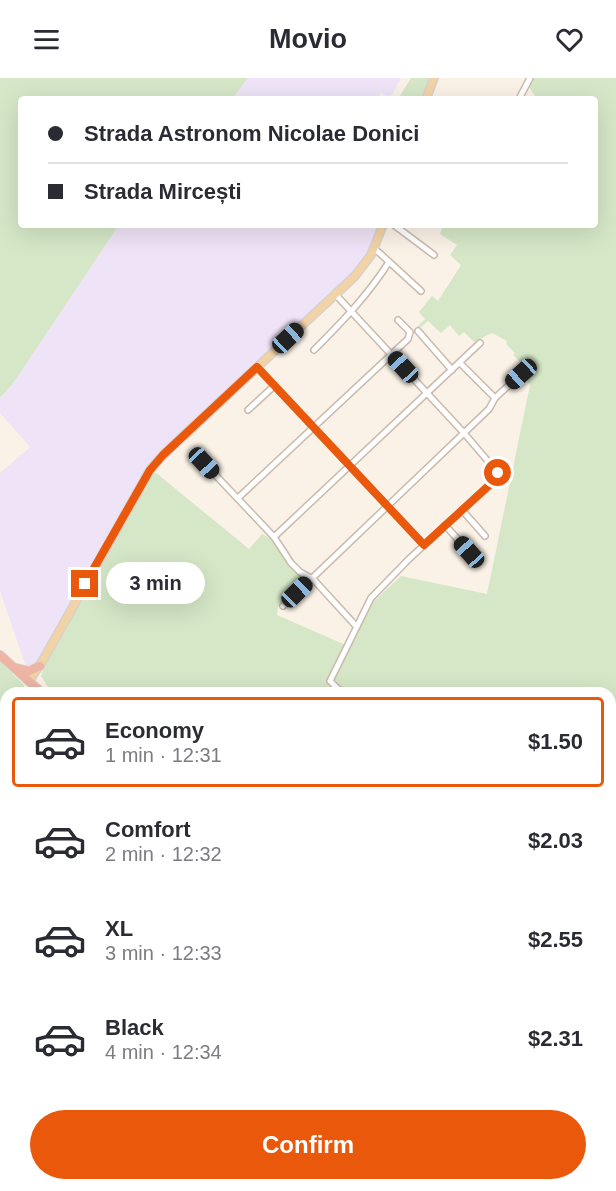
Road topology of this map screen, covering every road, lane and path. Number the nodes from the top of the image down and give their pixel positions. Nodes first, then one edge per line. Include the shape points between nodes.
1 (434, 78) edge
2 (530, 78) edge
3 (427, 96) edge
4 (521, 96) edge
5 (382, 228) edge
6 (398, 228) edge
7 (374, 248) junction
8 (434, 255) dead end
9 (389, 262) junction
10 (421, 291) dead end
11 (336, 295) junction
12 (351, 312) junction
13 (398, 320) dead end
14 (418, 331) dead end
15 (480, 343) dead end
16 (314, 350) dead end
17 (391, 354) junction
18 (459, 363) junction
19 (257, 367) junction
20 (452, 370) junction
21 (521, 374) dead end
22 (274, 386) junction
23 (428, 394) junction
24 (495, 398) junction
25 (248, 410) dead end
26 (313, 427) junction
27 (464, 433) junction
28 (204, 463) dead end
29 (350, 466) junction
30 (237, 498) junction
31 (387, 506) junction
32 (462, 510) junction
33 (445, 525) junction
34 (485, 536) dead end
35 (274, 537) junction
36 (424, 545) junction
37 (469, 552) dead end
38 (311, 579) junction
39 (283, 606) dead end
40 (356, 626) junction
41 (0, 655) edge
42 (40, 666) junction
43 (15, 668) junction
44 (29, 681) junction
45 (36, 687) edge
46 (336, 687) edge

1 - 3 main road
2 - 4 street
5 - 7 main road
6 - 8 street
7 - 9 street
7 - 11 main road
9 - 10 street
9 - 12 street
11 - 12 street
11 - 19 main road
12 - 16 street
12 - 17 street
13 - 17 street via 410,335
14 - 20 street
15 - 18 street
17 - 23 street
17 - 26 street
18 - 20 street
18 - 24 street
19 - 22 street
19 - 42 main road via 146,475
20 - 23 street
21 - 24 street
22 - 25 street
22 - 26 street
23 - 27 street
23 - 29 street
24 - 27 street
26 - 29 street
26 - 30 street
27 - 31 street
27 - 32 street via 498,475
28 - 30 street
29 - 31 street
29 - 35 street
30 - 35 street
31 - 36 street
31 - 38 street
32 - 33 street
32 - 34 street
33 - 36 street
33 - 37 street
35 - 38 street via 291,563
36 - 40 street via 371,598
38 - 39 street
38 - 40 street
40 - 46 street via 330,681
41 - 43 highway
42 - 43 highway via 29,671
42 - 44 main road
43 - 44 highway
44 - 45 highway

